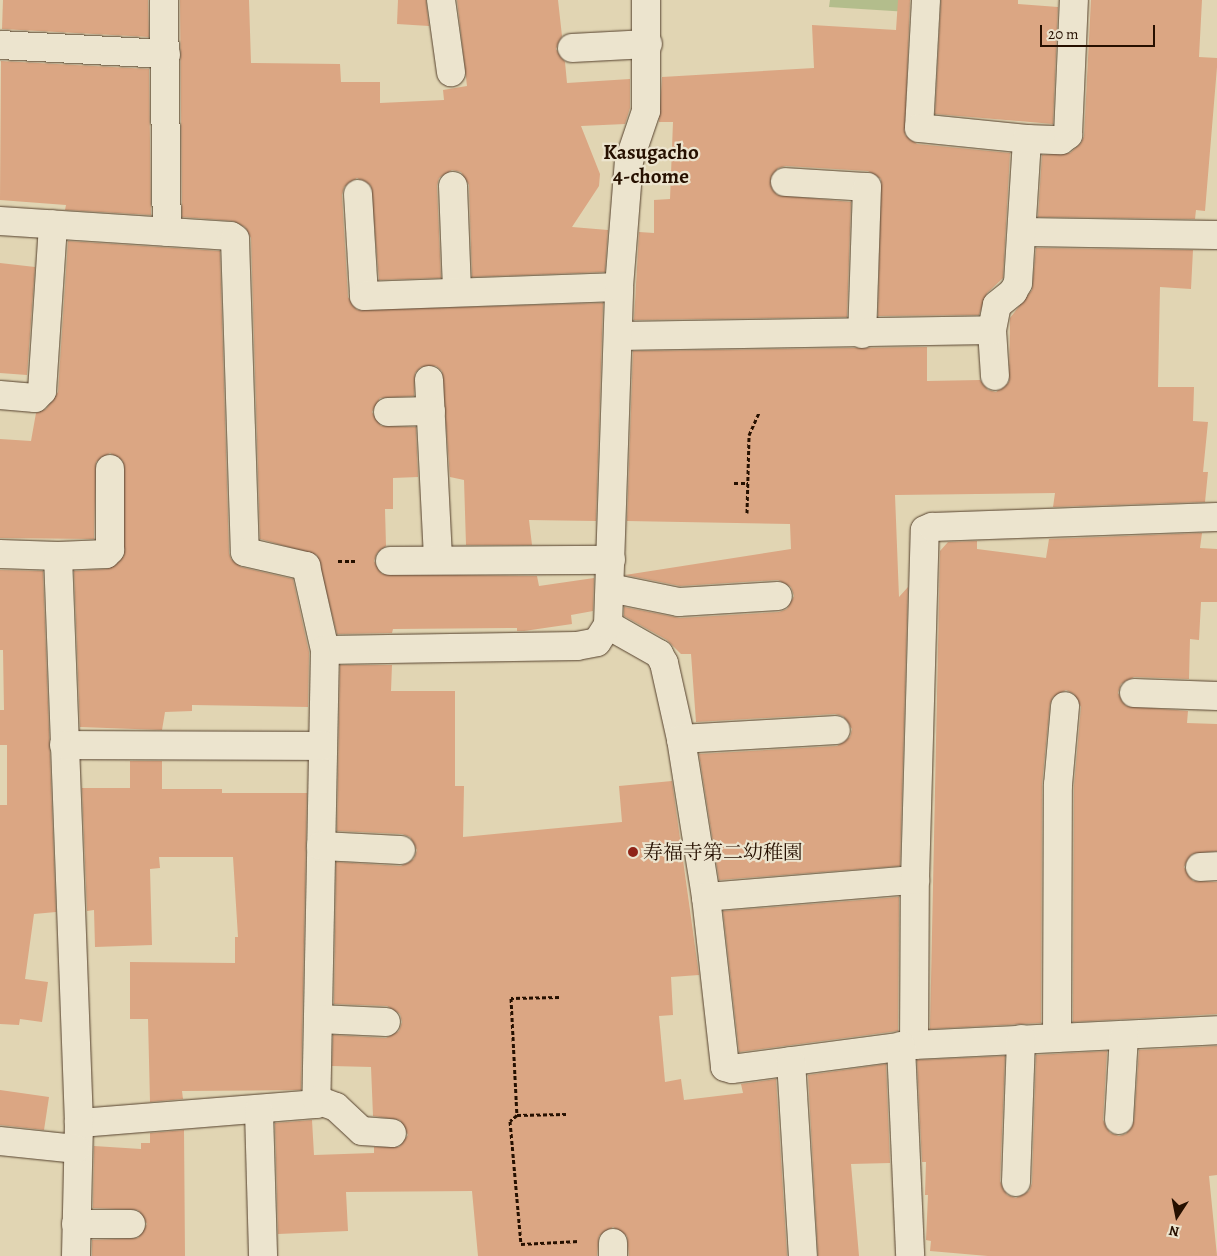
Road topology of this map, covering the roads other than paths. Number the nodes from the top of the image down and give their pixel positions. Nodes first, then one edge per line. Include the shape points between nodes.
1 (164, 0) edge
2 (441, 0) edge
3 (646, 0) edge
4 (926, 0) edge
5 (1074, 0) edge
6 (648, 44) junction
7 (0, 45) edge
8 (572, 48) dead end
9 (166, 54) junction
10 (451, 72) dead end
11 (1027, 139) junction
12 (785, 182) dead end
13 (453, 186) dead end
14 (358, 194) dead end
15 (0, 221) edge
16 (53, 224) junction
17 (167, 232) junction
18 (1024, 232) junction
19 (1217, 235) edge
20 (620, 287) junction
21 (457, 292) junction
22 (992, 330) junction
23 (862, 334) junction
24 (618, 336) junction
25 (995, 376) dead end
26 (429, 380) dead end
27 (0, 395) edge
28 (431, 411) junction
29 (388, 412) dead end
30 (110, 469) dead end
31 (1217, 517) edge
32 (0, 554) edge
33 (58, 556) junction
34 (438, 559) junction
35 (611, 560) junction
36 (390, 561) dead end
37 (610, 588) junction
38 (778, 596) dead end
39 (608, 625) junction
40 (325, 650) junction
41 (1134, 692) dead end
42 (1217, 696) edge
43 (1065, 706) dead end
44 (836, 730) dead end
45 (681, 738) junction
46 (64, 745) junction
47 (323, 746) junction
48 (322, 846) junction
49 (401, 850) dead end
50 (916, 880) junction
51 (706, 897) junction
52 (318, 1019) junction
53 (386, 1022) dead end
54 (1217, 1030) edge
55 (1124, 1035) junction
56 (1057, 1038) junction
57 (1021, 1039) junction
58 (908, 1046) junction
59 (791, 1061) junction
60 (317, 1100) junction
61 (259, 1111) junction
62 (1119, 1120) dead end
63 (392, 1133) dead end
64 (78, 1136) junction
65 (0, 1141) edge
66 (1016, 1182) dead end
67 (76, 1224) junction
68 (131, 1224) dead end
69 (76, 1256) edge
70 (263, 1256) edge
71 (803, 1256) edge
72 (910, 1256) edge

1 - 9 street
2 - 10 street
3 - 6 street
4 - 11 street via 919,128
5 - 11 street via 1068,135 1061,140
6 - 8 street
6 - 20 street via 646,111 629,161
7 - 9 street
9 - 17 street
11 - 18 street
12 - 23 street via 867,186
13 - 21 street
14 - 21 street via 364,296
15 - 16 street
16 - 17 street
16 - 27 street via 42,391 35,398
17 - 40 street via 231,236 235,239 245,552 306,566
18 - 19 street
18 - 22 street via 1018,283 1013,292 997,305
20 - 21 street
20 - 24 street
22 - 23 street
22 - 25 street
23 - 24 street
24 - 35 street
26 - 28 street
28 - 29 street
28 - 34 street
30 - 33 street via 110,550
31 - 50 street via 932,526 926,530
32 - 33 street
33 - 46 street
34 - 35 street
34 - 36 street
35 - 37 street
37 - 38 street via 679,602
37 - 39 street
39 - 40 street via 597,642 577,646
39 - 45 street via 663,658
40 - 47 street
41 - 42 street
43 - 56 street via 1058,785
44 - 45 street
45 - 51 street
46 - 47 street
46 - 64 street
47 - 48 street
48 - 49 street
48 - 52 street
50 - 51 street
50 - 58 street
51 - 59 street via 725,1067 732,1069
52 - 53 street
52 - 60 street
54 - 55 street
55 - 56 street
55 - 62 street
56 - 57 street
57 - 58 street
57 - 66 street
58 - 59 street
58 - 72 street
59 - 71 street
60 - 61 street via 312,1107
60 - 63 street via 336,1107 362,1131
61 - 64 street
61 - 70 street
64 - 65 street
64 - 67 street
67 - 68 street
67 - 69 street

